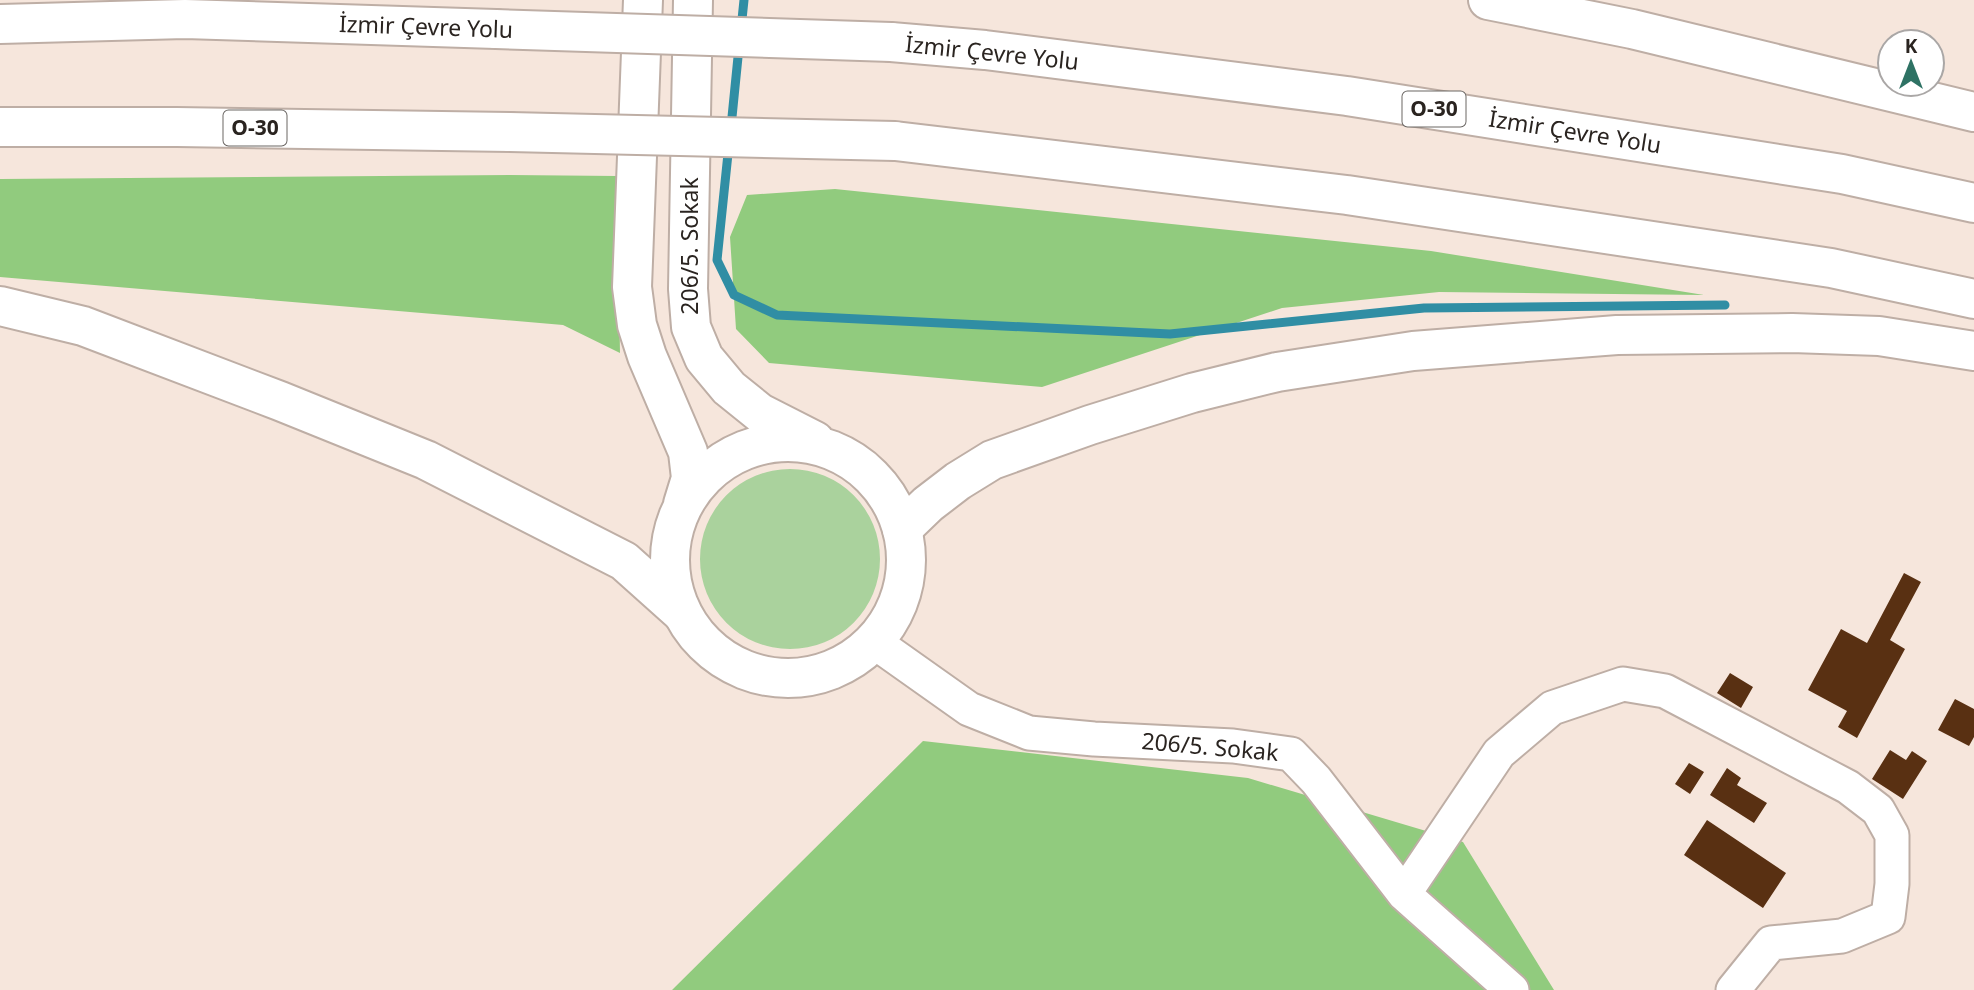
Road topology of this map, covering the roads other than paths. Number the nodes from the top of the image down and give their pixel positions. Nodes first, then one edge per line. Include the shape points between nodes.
1 (643, 0) edge
2 (693, 0) edge
3 (1488, 0) edge
4 (0, 24) edge
5 (1974, 112) edge
6 (0, 127) edge
7 (1974, 203) edge
8 (1974, 299) edge
9 (0, 306) edge
10 (1974, 351) edge
11 (845, 456) junction
12 (683, 504) junction
13 (902, 529) junction
14 (681, 612) junction
15 (873, 641) junction
16 (1404, 894) junction
17 (1512, 990) edge
18 (1733, 990) edge

1 - 12 main road via 632,287 643,345 688,452 691,478
2 - 11 main road, 206/5. Sokak via 691,327 704,358 729,388 760,413
3 - 5 main road
4 - 7 main road, İzmir Çevre Yolu / O-30, bridge via 185,19 891,42 985,50 1347,96 1842,174
6 - 8 main road, O-30, bridge via 895,141 1347,195 1830,268
9 - 14 main road via 83,326 426,460 624,561
10 - 13 main road via 1879,336 1617,335 1413,351 1277,372 1192,393 992,460 928,504
11 - 12 main road via 800,442 754,447 713,468
11 - 13 main road via 881,487
12 - 14 main road via 674,525 669,569
13 - 15 main road via 906,569 902,589 886,626
14 - 15 main road via 709,648 747,671 769,676 792,677 836,667
15 - 16 street, 206/5. Sokak via 970,709 1029,733 1291,754
16 - 17 street, 206/5. Sokak
16 - 18 street via 1499,753 1552,708 1623,684 1665,691 1848,787 1878,810 1892,835 1888,918 1842,936 1771,943

